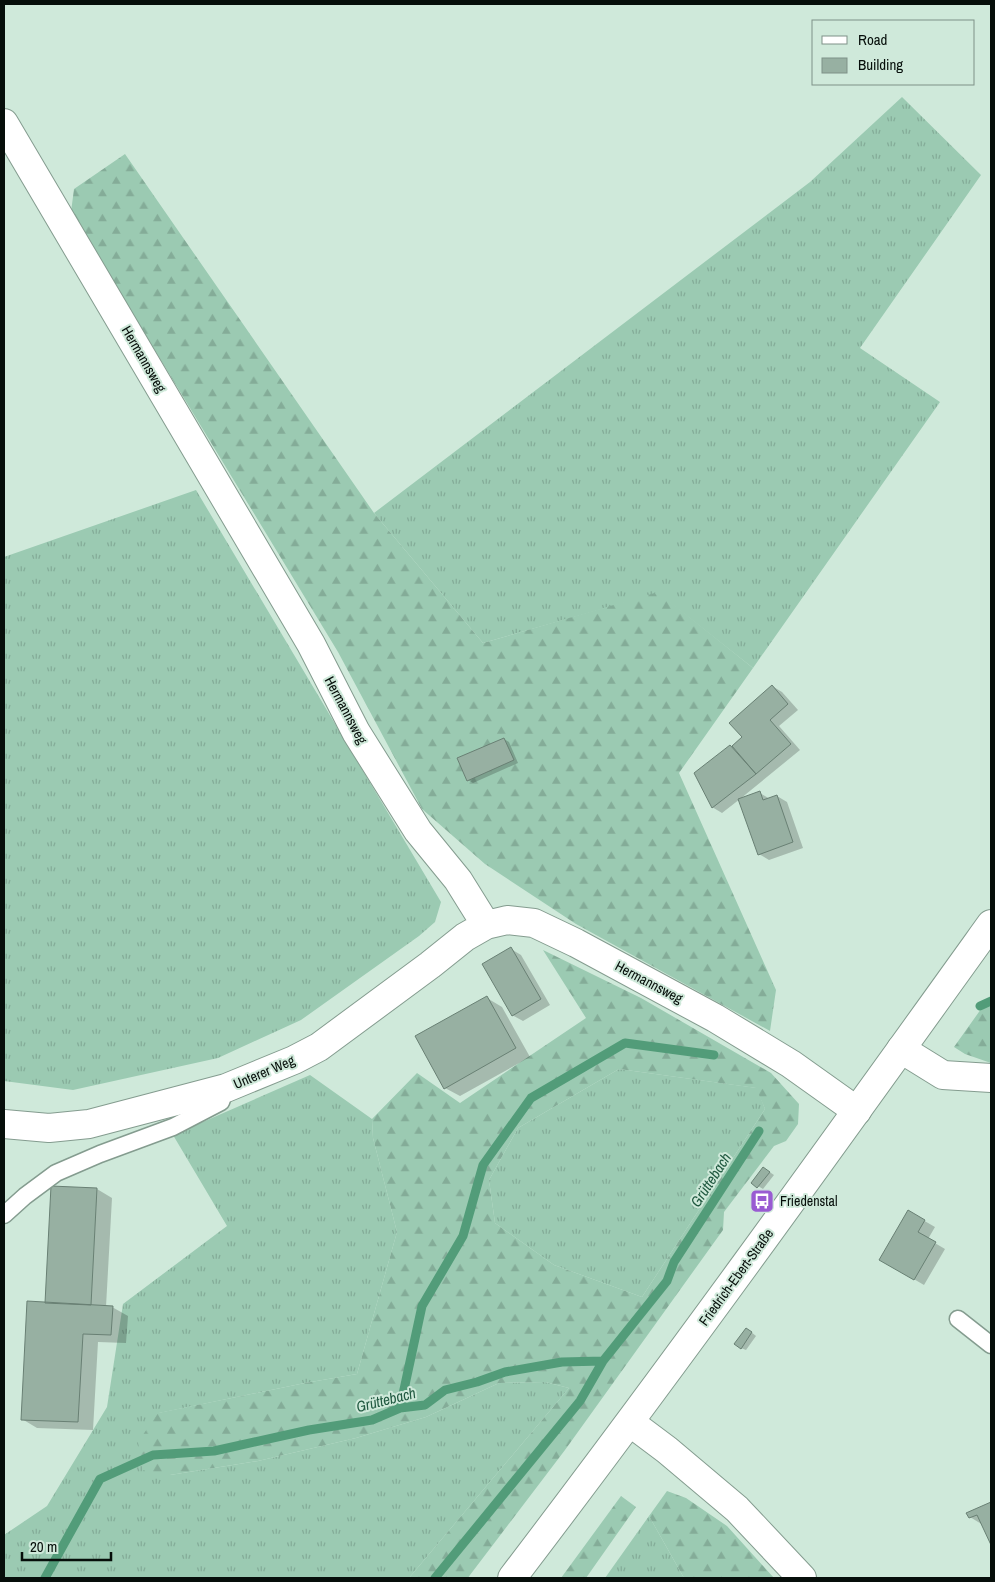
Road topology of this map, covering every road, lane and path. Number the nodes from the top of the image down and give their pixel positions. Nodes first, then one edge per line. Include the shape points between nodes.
1 (4, 123) edge
2 (991, 924) edge
3 (486, 925) junction
4 (901, 1049) junction
5 (991, 1078) edge
6 (226, 1088) junction
7 (857, 1110) junction
8 (4, 1124) edge
9 (4, 1215) edge
10 (958, 1319) dead end
11 (991, 1345) edge
12 (631, 1423) junction
13 (512, 1578) edge
14 (802, 1578) edge

1 - 3 street, Hermannsweg via 311,644 356,732 418,830 458,880
2 - 4 street, Friedrich-Ebert-Straße
3 - 6 street, Unterer Weg via 465,937 319,1047
3 - 7 street, Hermannsweg via 507,920 534,923 576,943 715,1018 791,1064
4 - 5 street via 943,1075
4 - 7 street, Friedrich-Ebert-Straße
6 - 8 street, Unterer Weg via 89,1124 50,1128
6 - 9 lane via 220,1102 173,1127 56,1172
7 - 12 street, Friedrich-Ebert-Straße
10 - 11 lane
12 - 13 street, Friedrich-Ebert-Straße
12 - 14 street via 737,1509

